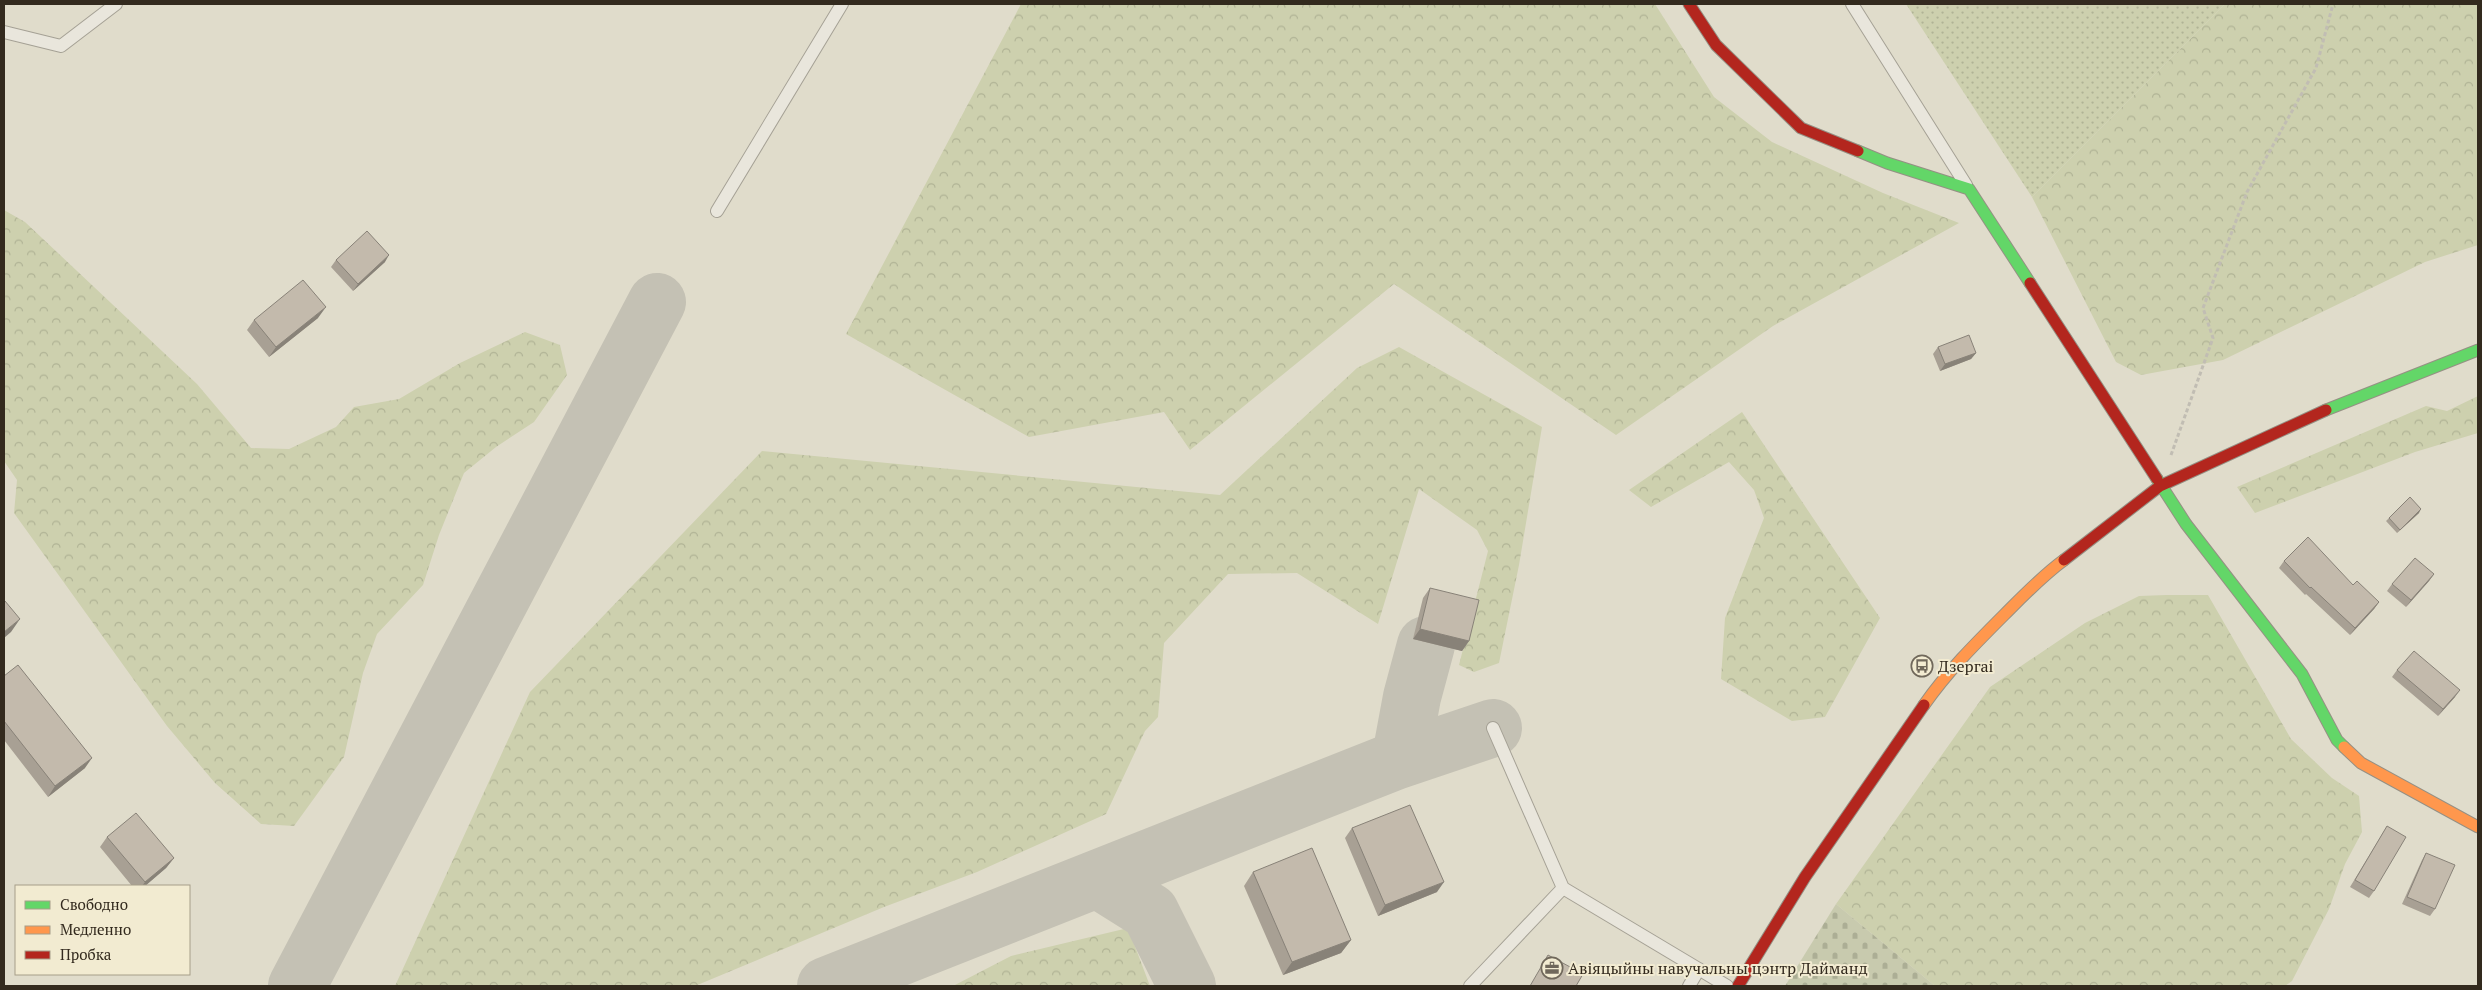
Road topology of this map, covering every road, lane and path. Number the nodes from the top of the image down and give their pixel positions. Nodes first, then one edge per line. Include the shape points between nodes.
1 (116, 4) edge
2 (842, 4) edge
3 (1689, 4) edge
4 (1852, 4) edge
5 (2333, 4) edge
6 (4, 32) edge
7 (1969, 189) junction
8 (717, 211) dead end
9 (2478, 350) edge
10 (2170, 458) dead end
11 (2160, 486) junction
12 (1493, 728) dead end
13 (2478, 828) edge
14 (1563, 888) junction
15 (1699, 969) junction
16 (1470, 986) edge
17 (1689, 986) edge
18 (1727, 986) edge
19 (1738, 986) edge

1 - 6 lane via 61,46
2 - 8 lane
3 - 7 street via 1716,45 1801,128 1888,163
4 - 7 lane
5 - 10 path via 2316,68 2247,192 2203,308 2213,338
7 - 11 street
9 - 11 street via 2306,418
11 - 13 street via 2302,674 2337,740 2361,763
11 - 19 street via 2046,574 1968,651 1940,684 1805,877
12 - 14 lane
14 - 15 lane
14 - 16 lane
15 - 17 lane
15 - 18 lane

